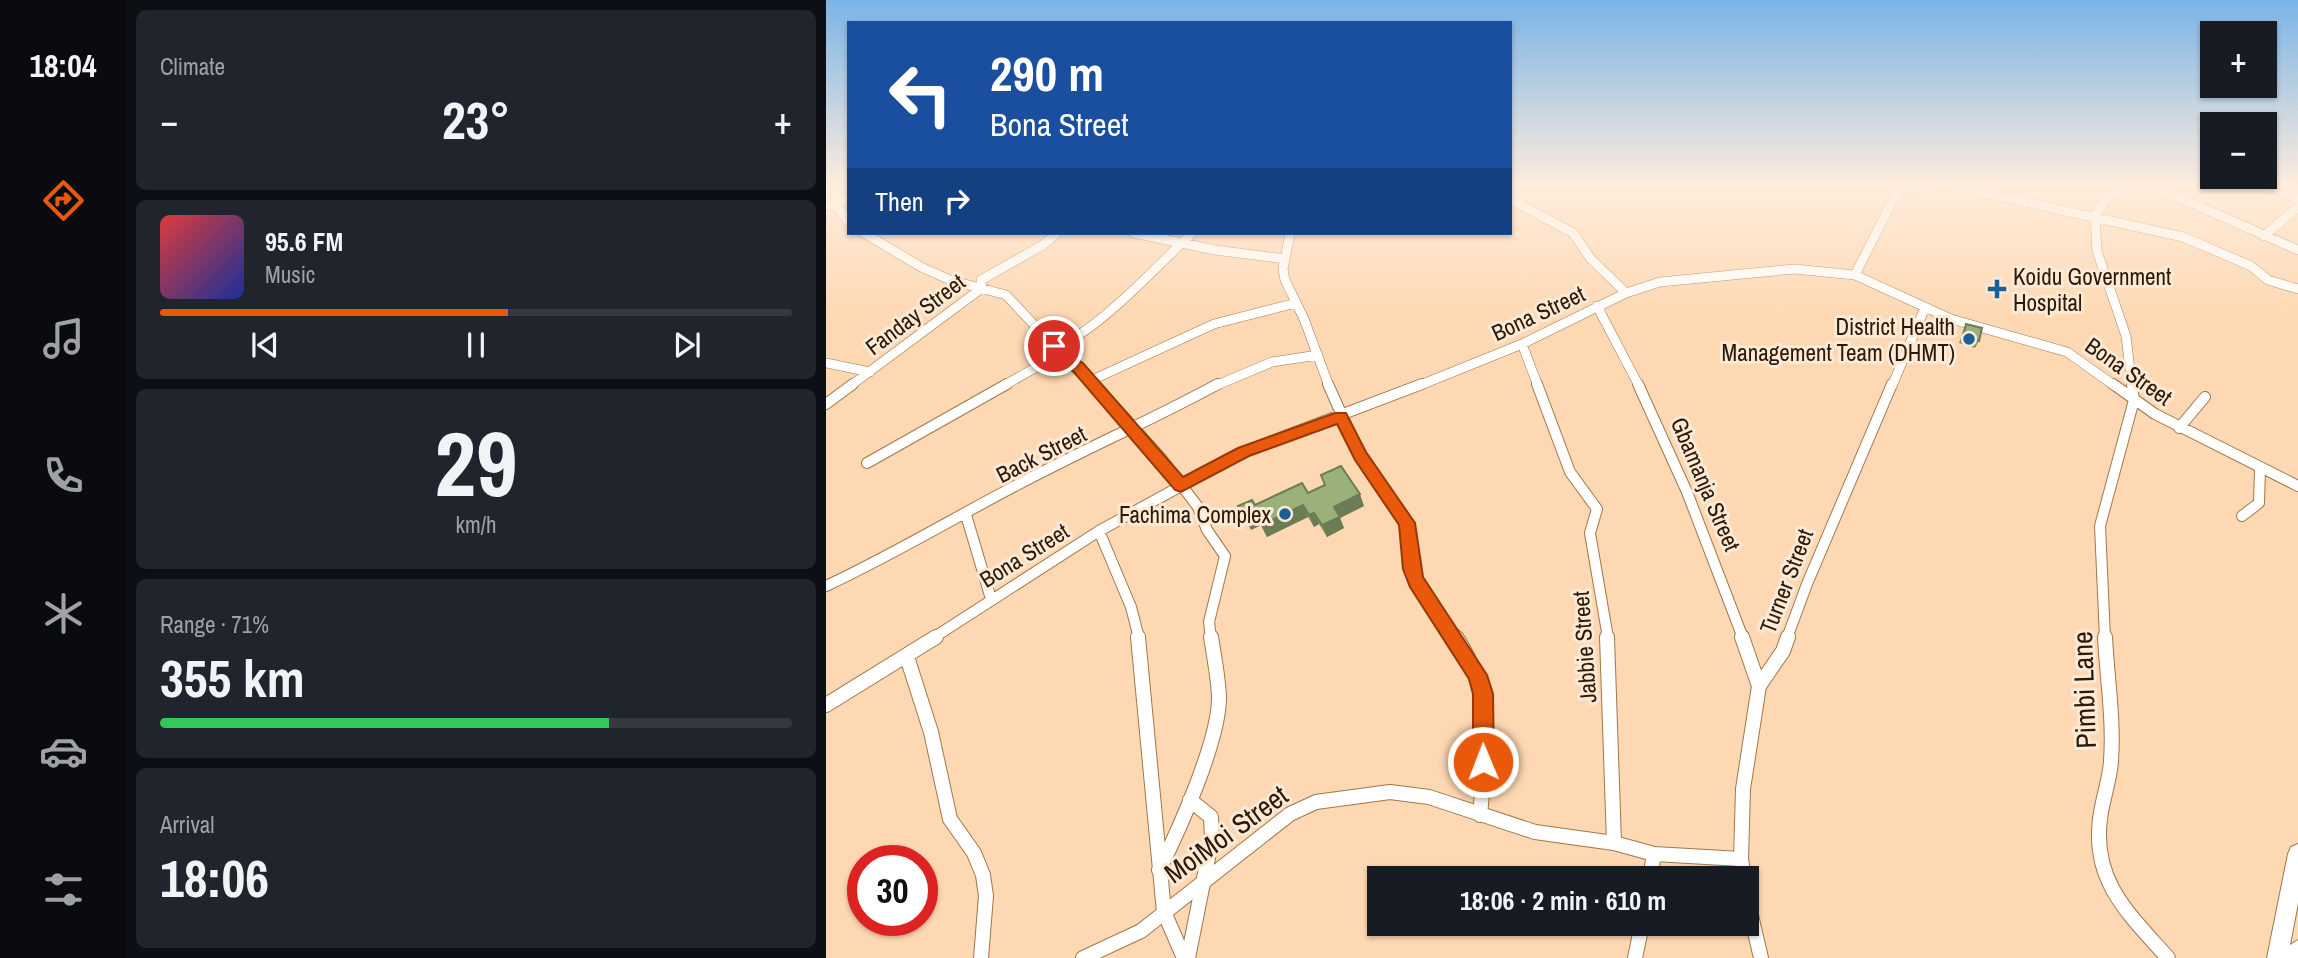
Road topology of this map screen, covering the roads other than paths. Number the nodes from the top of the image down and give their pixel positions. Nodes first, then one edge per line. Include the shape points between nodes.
1 (1569, 231) edge
2 (1875, 231) edge
3 (2096, 231) edge
4 (2157, 231) edge
5 (2252, 231) edge
6 (2270, 231) edge
7 (867, 235) edge
8 (1054, 235) edge
9 (1143, 235) edge
10 (1190, 235) edge
11 (1290, 235) edge
12 (2264, 236) junction
13 (1182, 244) junction
14 (2298, 250) edge
15 (1284, 259) junction
16 (1855, 275) junction
17 (982, 288) junction
18 (2298, 289) edge
19 (1626, 293) junction
20 (1296, 303) junction
21 (1597, 306) junction
22 (1924, 310) junction
23 (1522, 344) junction
24 (1056, 350) junction
25 (1318, 355) junction
26 (826, 363) edge
27 (870, 372) junction
28 (1090, 381) junction
29 (2205, 397) dead end
30 (2134, 400) junction
31 (826, 404) edge
32 (1340, 417) junction
33 (2179, 428) junction
34 (1135, 429) junction
35 (867, 463) dead end
36 (2260, 469) junction
37 (1181, 485) junction
38 (2298, 486) edge
39 (966, 515) junction
40 (2242, 516) dead end
41 (1099, 531) junction
42 (826, 586) edge
43 (992, 599) junction
44 (907, 657) junction
45 (1759, 686) junction
46 (826, 705) edge
47 (1190, 800) junction
48 (1480, 815) junction
49 (1615, 843) junction
50 (1654, 854) junction
51 (2298, 854) edge
52 (1741, 859) junction
53 (1652, 866) edge
54 (1742, 866) edge
55 (1159, 870) junction
56 (1204, 878) junction
57 (1164, 912) junction
58 (1640, 936) edge
59 (1756, 936) edge
60 (2298, 950) edge
61 (981, 958) edge
62 (1083, 958) edge
63 (1186, 958) edge
64 (1635, 958) edge
65 (1761, 958) edge
66 (2168, 958) edge
67 (2277, 958) edge
68 (2297, 958) edge

1 - 19 street
2 - 16 street
3 - 30 street via 2097,251 2126,335
4 - 18 street via 2183,237 2251,266 2268,280
5 - 12 street
6 - 12 street
7 - 17 street via 921,267
8 - 17 street, Fanday Street via 981,281
9 - 13 street
10 - 13 street
11 - 15 street
12 - 14 street
13 - 15 street
13 - 24 street via 1094,323
15 - 20 street via 1285,280
16 - 19 street, Bona Street via 1762,271 1660,282
16 - 22 street, Bona Street
17 - 24 street via 1006,295
17 - 27 street, Fanday Street
19 - 21 street, Bona Street
20 - 25 street
20 - 28 street via 1239,313 1177,337
21 - 23 street, Bona Street
21 - 45 street, Gbamanja Street via 1632,367 1689,494
22 - 30 street, Bona Street via 2067,352
22 - 45 street, Turner Street via 1783,651
23 - 32 street, Bona Street
23 - 49 street, Jabbie Street via 1570,472 1597,509 1591,533 1609,639
24 - 28 street
24 - 35 street
25 - 32 street
25 - 34 street, Back Street via 1253,367
26 - 27 street
27 - 31 street, Fanday Street
28 - 34 street
29 - 33 street
30 - 33 street, Bona Street
30 - 66 street, Pimbi Lane via 2100,526 2111,761 2098,854 2106,880 2128,913
32 - 37 street, Bona Street via 1243,452
32 - 48 street via 1360,456 1407,523 1411,569 1477,675 1483,694
33 - 36 street, Bona Street
34 - 37 street
34 - 39 street, Back Street via 1051,467
36 - 38 street, Bona Street
36 - 40 street via 2259,503
37 - 41 street, Bona Street
37 - 47 street via 1225,556 1209,622 1219,697 1216,726
39 - 42 street, Back Street
39 - 43 street
41 - 43 street, Bona Street
41 - 55 street via 1140,645
43 - 44 street, Bona Street
44 - 46 street, Bona Street
44 - 61 street via 931,732 950,818 983,875 986,896
45 - 52 street, Turner Street via 1743,789
47 - 55 street
47 - 56 street via 1212,817
48 - 49 street, MoiMoi Street via 1535,832
48 - 56 street, MoiMoi Street via 1429,797 1390,792 1316,802 1290,814
49 - 50 street, MoiMoi Street
50 - 52 street, MoiMoi Street
50 - 53 street
51 - 67 main road
52 - 54 street, Turner Street
55 - 57 street
56 - 57 street, MoiMoi Street
56 - 63 street
57 - 62 street, MoiMoi Street via 1141,931
57 - 63 street
58 - 64 street
59 - 65 street
60 - 68 main road

